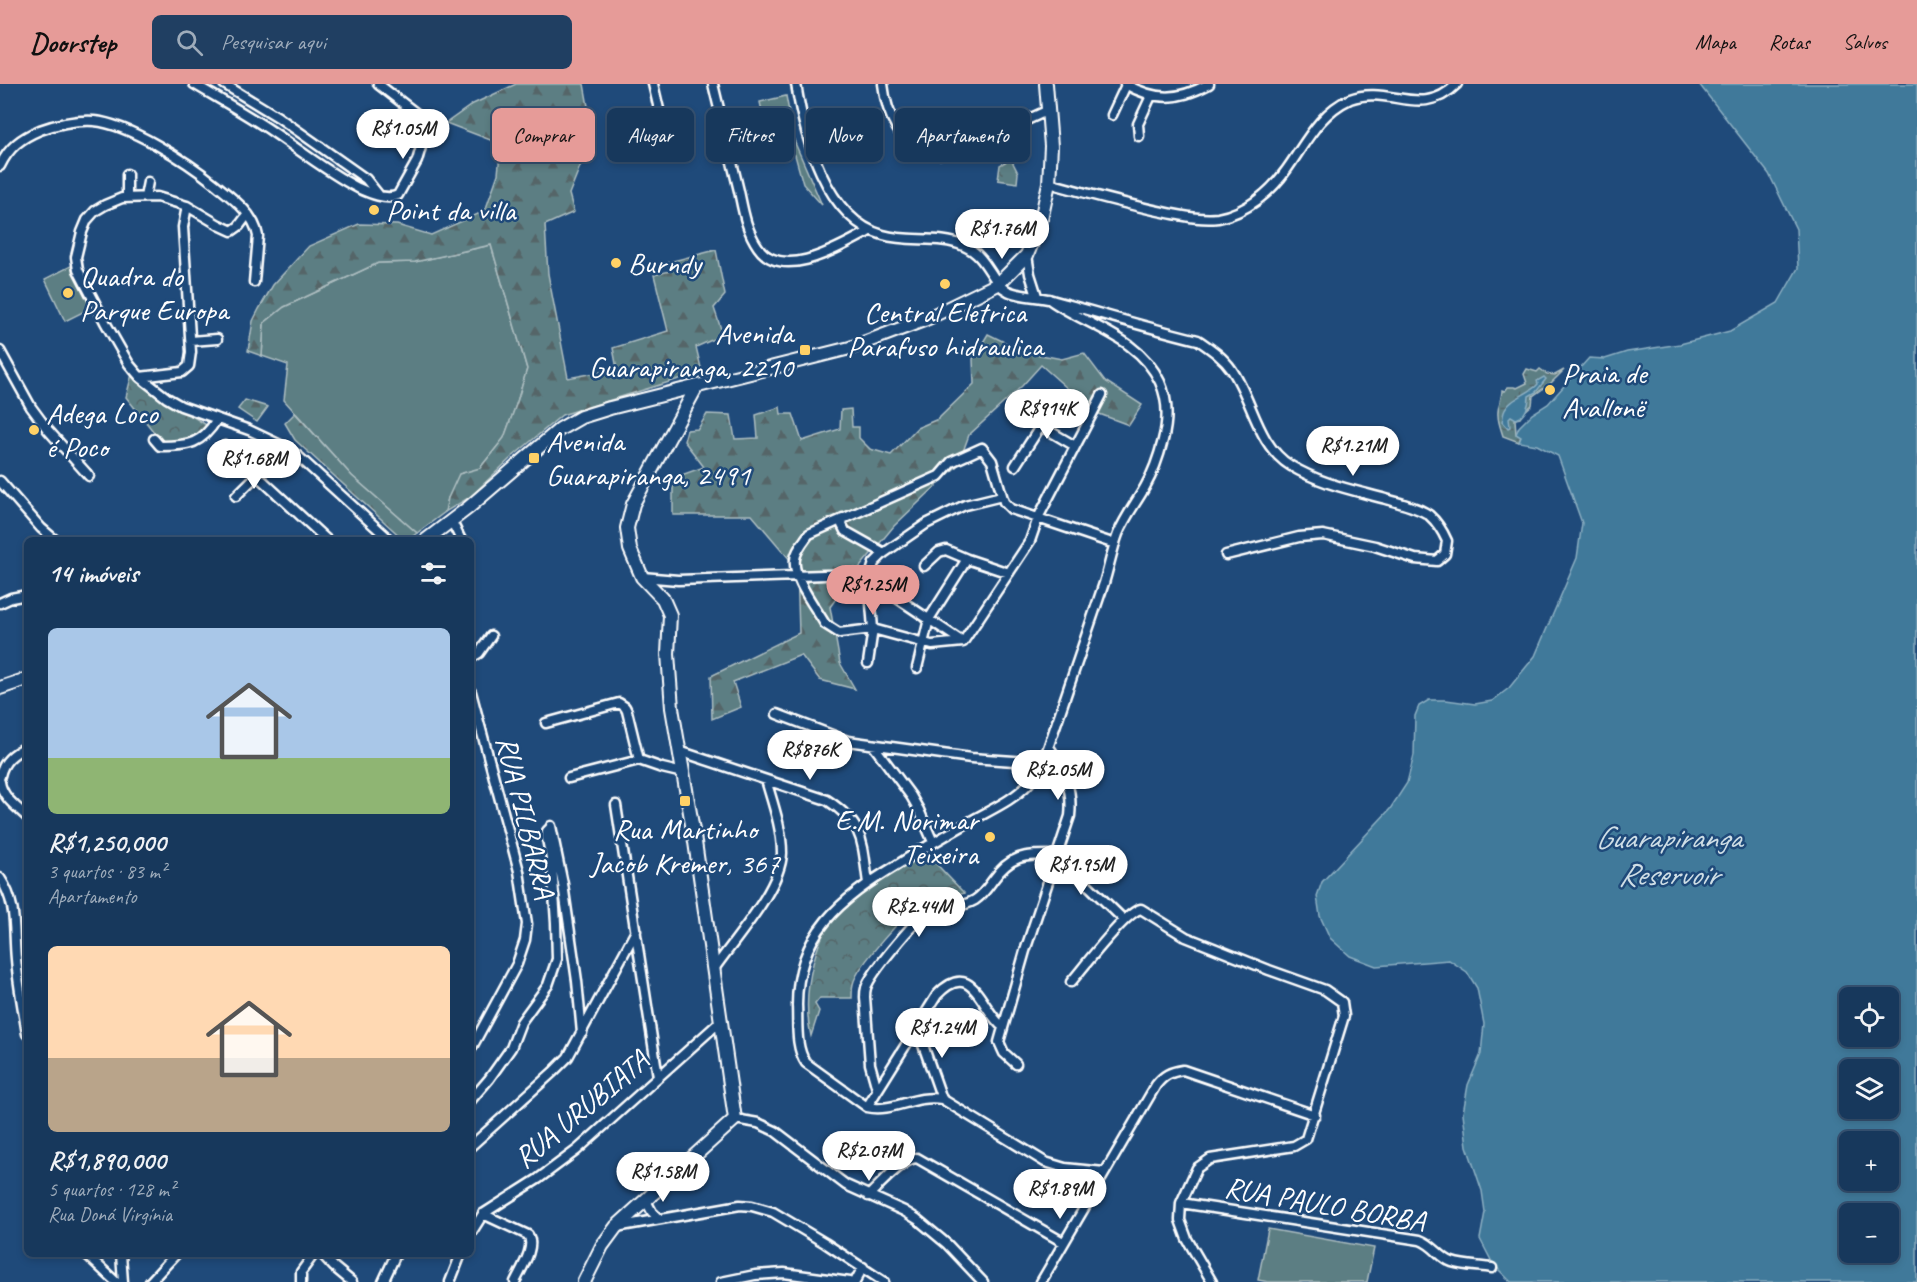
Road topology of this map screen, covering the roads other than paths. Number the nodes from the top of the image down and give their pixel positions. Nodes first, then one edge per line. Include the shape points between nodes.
1 (194, 84) edge
2 (224, 84) edge
3 (378, 84) edge
4 (653, 84) edge
5 (713, 84) edge
6 (796, 84) edge
7 (883, 84) edge
8 (1046, 84) edge
9 (1126, 84) edge
10 (1209, 84) edge
11 (1457, 84) edge
12 (1151, 96) junction
13 (659, 108) edge
14 (1049, 110) junction
15 (1112, 114) dead end
16 (1139, 136) dead end
17 (0, 165) edge
18 (127, 174) dead end
19 (148, 182) dead end
20 (1049, 183) junction
21 (378, 194) junction
22 (145, 196) junction
23 (127, 198) junction
24 (187, 206) junction
25 (249, 214) junction
26 (870, 231) junction
27 (1027, 255) junction
28 (254, 282) dead end
29 (998, 284) junction
30 (1037, 296) junction
31 (1049, 299) junction
32 (217, 339) dead end
33 (191, 341) junction
34 (0, 351) edge
35 (140, 377) junction
36 (696, 387) junction
37 (1102, 394) dead end
38 (1058, 399) dead end
39 (218, 419) junction
40 (1041, 426) junction
41 (154, 439) dead end
42 (225, 446) dead end
43 (1075, 446) junction
44 (1015, 466) dead end
45 (256, 475) junction
46 (89, 476) dead end
47 (0, 481) edge
48 (236, 496) dead end
49 (1002, 496) junction
50 (843, 518) junction
51 (1038, 518) junction
52 (452, 522) junction
53 (52, 537) edge
54 (324, 537) edge
55 (387, 537) edge
56 (430, 537) edge
57 (460, 537) edge
58 (1115, 544) junction
59 (884, 553) junction
60 (1226, 555) dead end
61 (967, 559) junction
62 (924, 566) dead end
63 (1009, 573) junction
64 (642, 577) junction
65 (798, 577) junction
66 (869, 579) junction
67 (24, 596) edge
68 (0, 603) edge
69 (929, 619) junction
70 (873, 629) junction
71 (491, 636) dead end
72 (963, 642) junction
73 (923, 644) junction
74 (474, 656) edge
75 (868, 663) dead end
76 (917, 668) dead end
77 (24, 680) edge
78 (0, 688) edge
79 (474, 703) edge
80 (777, 714) dead end
81 (546, 723) dead end
82 (873, 745) junction
83 (1049, 747) junction
84 (24, 749) edge
85 (679, 751) junction
86 (639, 760) junction
87 (1041, 763) junction
88 (683, 773) junction
89 (0, 776) edge
90 (569, 778) dead end
91 (766, 780) junction
92 (0, 782) edge
93 (616, 805) dead end
94 (24, 814) edge
95 (933, 842) junction
96 (1057, 855) junction
97 (0, 878) edge
98 (868, 883) junction
99 (1124, 920) junction
100 (636, 931) junction
101 (714, 969) junction
102 (1071, 982) dead end
103 (24, 1014) edge
104 (722, 1020) junction
105 (1003, 1027) junction
106 (917, 1028) junction
107 (582, 1033) junction
108 (474, 1043) edge
109 (1016, 1064) dead end
110 (658, 1077) junction
111 (877, 1089) junction
112 (474, 1096) edge
113 (942, 1099) junction
114 (867, 1107) junction
115 (1315, 1115) junction
116 (735, 1119) junction
117 (474, 1143) edge
118 (1104, 1172) junction
119 (867, 1196) junction
120 (645, 1199) junction
121 (1181, 1203) junction
122 (483, 1214) junction
123 (659, 1219) junction
124 (616, 1227) junction
125 (474, 1228) edge
126 (1063, 1242) junction
127 (89, 1257) edge
128 (121, 1257) edge
129 (173, 1257) edge
130 (312, 1257) edge
131 (325, 1257) edge
132 (395, 1257) edge
133 (460, 1257) edge
134 (863, 1267) junction
135 (1492, 1268) dead end
136 (116, 1282) edge
137 (123, 1282) edge
138 (150, 1282) edge
139 (301, 1282) edge
140 (352, 1282) edge
141 (383, 1282) edge
142 (450, 1282) edge
143 (515, 1282) edge
144 (584, 1282) edge
145 (721, 1282) edge
146 (850, 1282) edge
147 (855, 1282) edge
148 (884, 1282) edge
149 (983, 1282) edge
150 (1041, 1282) edge
151 (1212, 1282) edge

1 - 21 street via 343,179
2 - 21 street via 366,179
3 - 21 street via 422,118 427,130 417,161 398,195 387,198
4 - 13 street
5 - 26 street via 747,226 760,250 777,260 801,261 837,249
6 - 26 street via 805,134 822,175 843,208
7 - 14 street via 888,108 903,136 921,151 933,154 951,152
8 - 14 street
9 - 12 street
9 - 15 street
10 - 12 street via 1177,97
11 - 20 street via 1428,101 1374,94 1346,101 1315,127 1275,185 1247,206 1218,218 1192,218 1145,209
12 - 16 street via 1138,124
14 - 20 street
17 - 25 street via 14,145 44,129 76,121 108,123 184,160
18 - 23 street
19 - 22 street
20 - 27 street via 1041,220
22 - 23 street
22 - 24 street
23 - 35 street via 105,205 87,220 76,257 78,270 101,315
24 - 25 street via 232,231
24 - 33 street via 183,227
25 - 28 street via 258,236
26 - 29 street via 897,238 954,242 980,256
27 - 29 street
27 - 30 street
29 - 30 street via 1008,291
29 - 36 street via 924,320 850,348
30 - 31 street
31 - 58 street via 1130,345 1148,362 1164,393 1167,408 1162,442 1151,474
31 - 60 street via 1198,340 1232,369 1258,427 1286,463 1326,483 1427,514 1447,541 1445,554 1437,561 1323,535
32 - 33 street
33 - 35 street via 191,360 182,372
34 - 46 street via 31,407
35 - 39 street via 181,406
36 - 52 street via 569,422
36 - 64 street via 629,516 630,549
37 - 43 street
38 - 40 street
39 - 41 street via 194,443 160,446
39 - 55 street via 287,448
40 - 43 street
40 - 44 street
42 - 45 street
43 - 51 street
45 - 48 street
45 - 54 street
47 - 53 street
49 - 50 street via 992,460 982,448 951,462 939,476
49 - 51 street via 1011,509
49 - 59 street via 965,505 936,519
50 - 59 street via 845,531
50 - 65 street via 809,534 795,559
51 - 58 street
51 - 63 street via 1030,541
52 - 56 street
52 - 57 street
58 - 83 street
59 - 66 street via 874,563
61 - 62 street via 946,550
61 - 63 street
61 - 69 street
63 - 72 street
64 - 65 street
64 - 85 street via 663,599 670,615 668,667
65 - 66 street via 855,574
65 - 70 street via 830,629 838,633
66 - 69 street
66 - 70 street
67 - 68 street
69 - 72 street
69 - 73 street
70 - 73 street
70 - 75 street
71 - 74 street
72 - 73 street
73 - 76 street
77 - 78 street
79 - 108 street, RUA PILBARRA via 519,871 526,924 517,964
80 - 82 street via 848,741
81 - 86 street via 620,703 627,711
82 - 87 street
82 - 95 street via 911,796
83 - 87 street
83 - 96 street via 1065,774 1071,798 1070,816
84 - 89 street via 7,759
85 - 88 street
85 - 91 street
86 - 88 street
86 - 90 street
87 - 95 street via 1017,793
88 - 101 street
91 - 98 street via 827,800 844,811 858,829
91 - 101 street via 780,835 780,870 773,886
92 - 94 street via 6,797
93 - 100 street
95 - 98 street
96 - 99 street
96 - 105 street
96 - 111 street via 1012,860 977,899 924,915 876,972 865,997 870,1064
97 - 103 street via 12,903
98 - 114 street via 824,921 805,958 797,986 803,1058
99 - 102 street
99 - 115 street via 1141,909 1186,937 1325,990 1342,1002 1344,1016
100 - 107 street
100 - 110 street
101 - 104 street
104 - 110 street, RUA URUBIATA
104 - 116 street
105 - 106 street via 974,987 961,982 937,995
105 - 109 street via 999,1045
106 - 111 street
106 - 113 street
107 - 112 street via 578,981 551,825 547,839 557,959 548,985 520,1022 511,1048
107 - 117 street via 561,1065
110 - 122 street, RUA URUBIATA via 564,1161
111 - 114 street
113 - 114 street via 923,1098 878,1109
113 - 118 street via 1045,1162
115 - 118 street via 1183,1070 1170,1072 1156,1085
115 - 121 street via 1306,1139 1293,1146 1203,1162
116 - 119 street via 775,1131 846,1185
116 - 120 street
118 - 126 street
119 - 126 street via 905,1161 917,1158
119 - 149 street via 904,1211 932,1230
120 - 123 street
120 - 124 street
121 - 135 street, RUA PAULO BORBA via 1420,1240 1453,1262
121 - 151 street via 1182,1230
122 - 125 street, RUA URUBIATA
122 - 143 street via 530,1238 531,1246
123 - 124 street
123 - 134 street via 752,1206 773,1212
124 - 144 street
126 - 150 street
127 - 136 street
128 - 137 street
129 - 138 street
130 - 139 street via 301,1272
131 - 140 street
132 - 141 street
133 - 142 street
134 - 147 street
134 - 148 street
145 - 146 street via 784,1273

